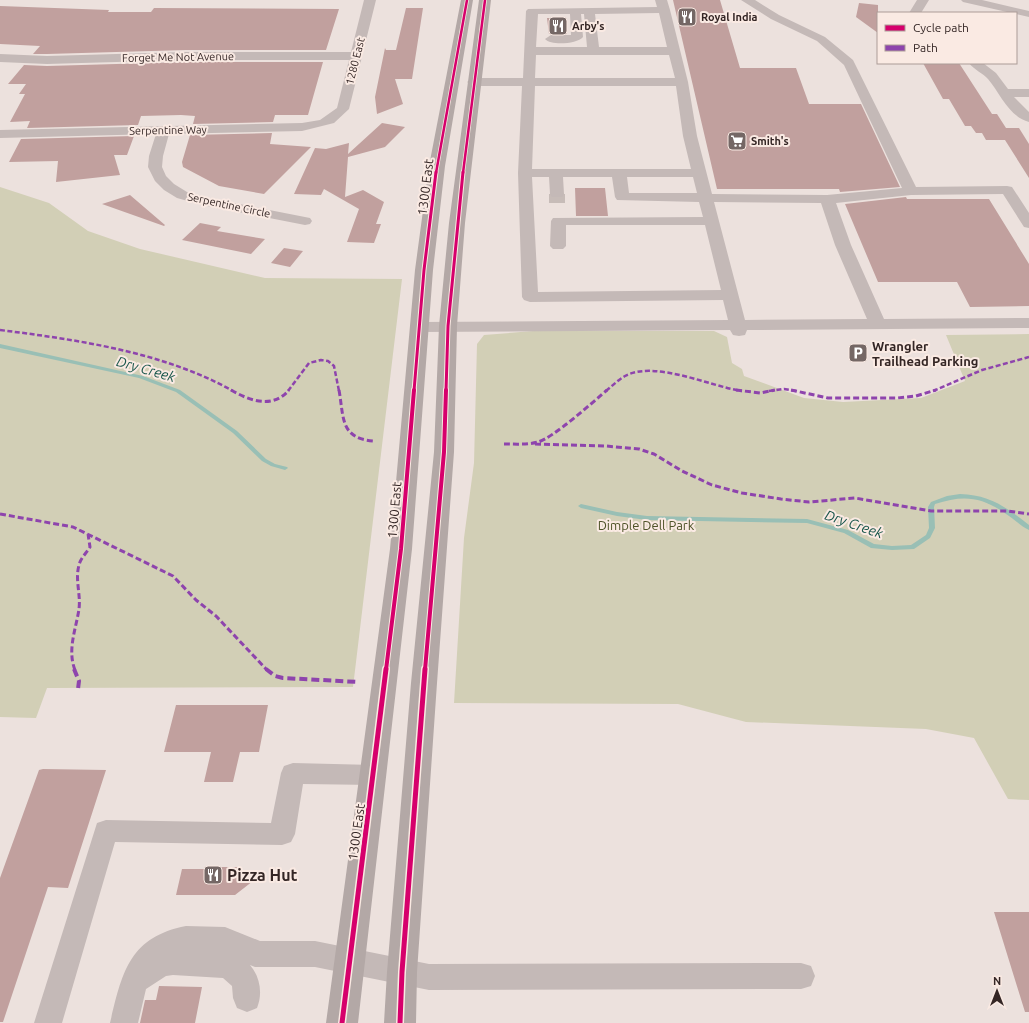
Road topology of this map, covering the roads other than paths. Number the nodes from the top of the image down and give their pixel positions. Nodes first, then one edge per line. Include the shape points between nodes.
1 (370, 0) edge
2 (467, 0) edge
3 (485, 0) edge
4 (747, 0) edge
5 (923, 0) edge
6 (967, 0) edge
7 (662, 5) edge
8 (575, 11) junction
9 (589, 11) junction
10 (916, 12) edge
11 (1029, 14) edge
12 (531, 45) junction
13 (458, 49) junction
14 (593, 51) junction
15 (674, 51) junction
16 (356, 56) junction
17 (0, 58) edge
18 (976, 64) edge
19 (473, 82) junction
20 (682, 82) junction
21 (529, 83) junction
22 (1004, 93) junction
23 (1029, 93) edge
24 (1029, 118) edge
25 (334, 119) joint
26 (164, 130) junction
27 (0, 134) edge
28 (525, 173) junction
29 (556, 173) junction
30 (619, 173) junction
31 (699, 173) junction
32 (911, 191) junction
33 (622, 197) junction
34 (705, 197) junction
35 (827, 199) junction
36 (305, 221) dead end
37 (558, 221) junction
38 (625, 221) junction
39 (712, 221) junction
40 (1029, 224) edge
41 (558, 246) dead end
42 (730, 295) junction
43 (1029, 323) edge
44 (878, 325) junction
45 (448, 326) junction
46 (420, 327) junction
47 (738, 328) junction
48 (374, 775) junction
49 (349, 962) junction
50 (402, 972) junction
51 (801, 976) dead end
52 (247, 998) dead end
53 (127, 1010) edge
54 (48, 1023) edge
55 (342, 1023) edge
56 (400, 1023) edge

1 - 16 street, 1280 East
2 - 13 main road, 1300 East
3 - 19 main road
4 - 32 street via 821,39 849,64
5 - 10 street
6 - 11 street
7 - 9 street
7 - 15 street
8 - 9 street
8 - 12 street via 576,38
8 - 12 street via 532,11
9 - 14 street
12 - 14 street
12 - 21 street
13 - 19 main road via 466,61 464,77
13 - 46 main road, 1300 East via 437,166
14 - 15 street
15 - 20 street
16 - 17 street, Forget Me Not Avenue via 186,56 54,60
16 - 25 street, 1280 East via 343,109
18 - 22 street via 992,76
19 - 21 street
19 - 45 main road via 456,223
20 - 21 street
20 - 31 street via 690,136
21 - 28 street
22 - 23 street
22 - 24 street via 1017,109
25 - 26 street, Serpentine Way via 324,124 302,127
26 - 27 street, Serpentine Way
26 - 36 street, Serpentine Circle via 155,167 160,178 169,187 182,195 202,201
28 - 29 street
28 - 42 street via 530,297
29 - 30 street
29 - 37 street
30 - 31 street
30 - 33 street
31 - 34 street
32 - 35 street
32 - 40 street via 1007,190
33 - 34 street
33 - 38 street
34 - 35 street
34 - 39 street
35 - 44 street via 843,245
37 - 38 street
37 - 41 street
38 - 39 street
39 - 42 street
42 - 47 street
43 - 44 street
44 - 47 street
45 - 46 street
45 - 47 street
45 - 50 main road via 444,452
46 - 48 main road, 1300 East via 401,549
48 - 49 main road, 1300 East
48 - 54 street via 293,773 282,834 106,831
49 - 50 street
49 - 53 street via 315,954 255,954 225,940 176,940 148,958 137,976
49 - 55 main road, 1300 East
50 - 51 street via 428,977
50 - 56 main road
52 - 53 street via 244,980 233,968 217,962 169,962 150,970 138,983

